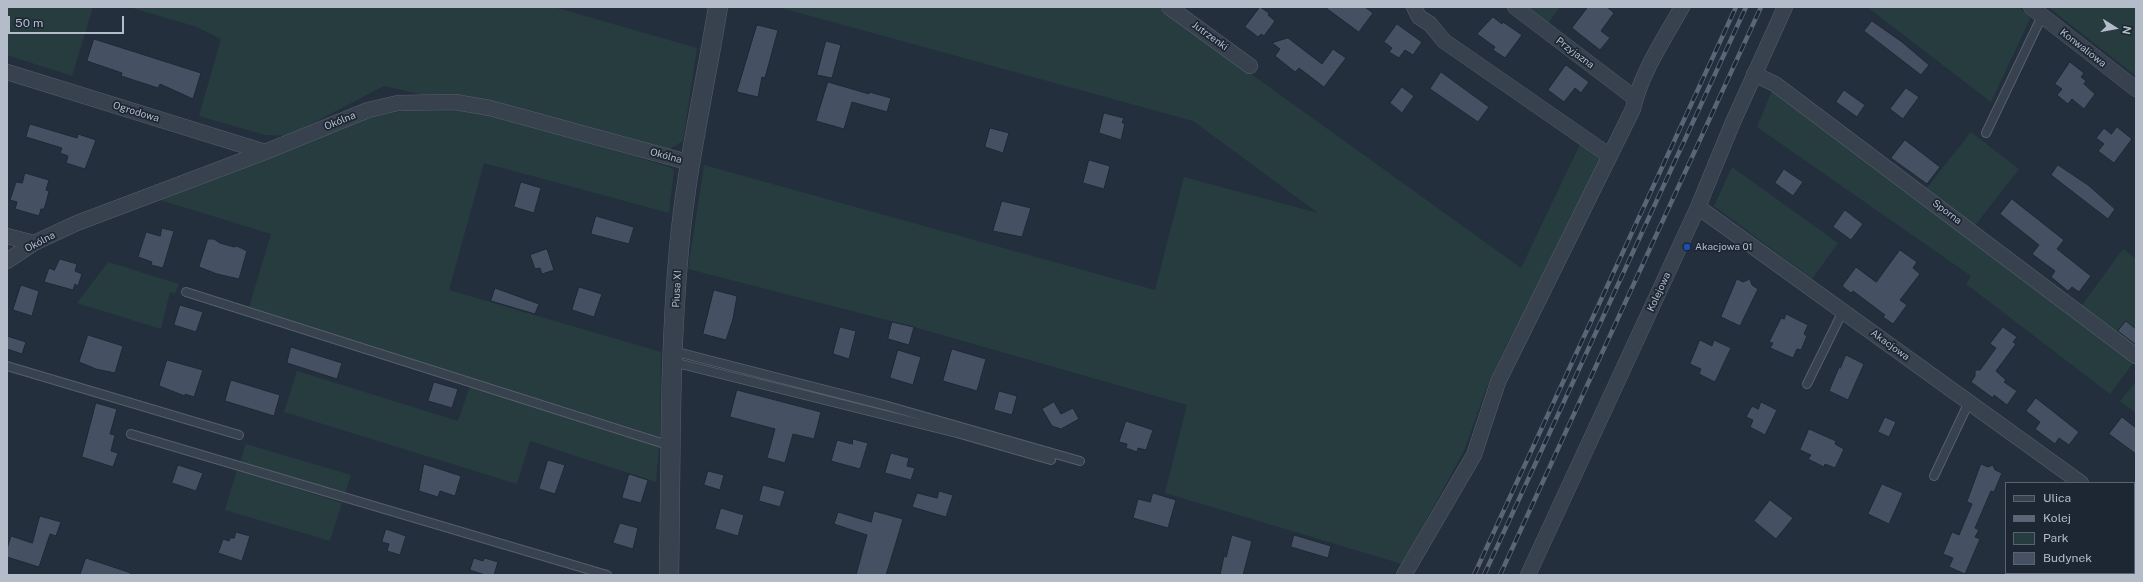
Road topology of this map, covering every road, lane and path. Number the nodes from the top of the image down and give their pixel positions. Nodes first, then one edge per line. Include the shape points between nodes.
1 (718, 7) edge
2 (1169, 7) edge
3 (1414, 7) edge
4 (1515, 7) edge
5 (1682, 7) edge
6 (1785, 7) edge
7 (2036, 11) edge
8 (1250, 66) dead end
9 (7, 72) edge
10 (1754, 74) junction
11 (2136, 89) edge
12 (1636, 99) junction
13 (1986, 133) dead end
14 (265, 152) junction
15 (1610, 156) junction
16 (692, 163) junction
17 (1698, 207) junction
18 (7, 236) edge
19 (34, 242) junction
20 (7, 261) edge
21 (186, 292) dead end
22 (1843, 311) junction
23 (673, 356) junction
24 (2136, 356) edge
25 (7, 366) edge
26 (1807, 384) dead end
27 (1969, 402) junction
28 (131, 434) dead end
29 (239, 435) dead end
30 (671, 446) junction
31 (1051, 460) dead end
32 (1080, 461) dead end
33 (1934, 476) dead end
34 (2080, 482) edge
35 (606, 575) edge
36 (669, 575) edge
37 (1404, 575) edge
38 (1528, 575) edge

1 - 16 street, Piusa XI
2 - 8 street, Jutrzenki
3 - 15 street via 1419,17 1430,24 1444,41
4 - 12 street, Przyjazna
5 - 12 street via 1652,62
6 - 10 street, Kolejowa
7 - 11 street, Konwaliowa
7 - 13 lane
9 - 14 street, Ogrodowa
10 - 17 street, Kolejowa
10 - 24 street, Sporna via 1775,84
12 - 15 street
14 - 16 street, Okólna via 384,105 455,102 490,108
14 - 19 street, Okólna via 77,223
15 - 37 street via 1498,382 1474,455
16 - 23 street, Piusa XI via 679,249
17 - 22 street, Akacjowa
17 - 38 street, Kolejowa
18 - 19 street
19 - 20 street, Okólna
21 - 30 lane
22 - 26 lane
22 - 27 street, Akacjowa
23 - 30 street, Piusa XI
23 - 31 lane
23 - 32 lane via 884,405
25 - 29 lane
27 - 33 lane
27 - 34 street, Akacjowa
28 - 35 lane
30 - 36 street, Piusa XI

